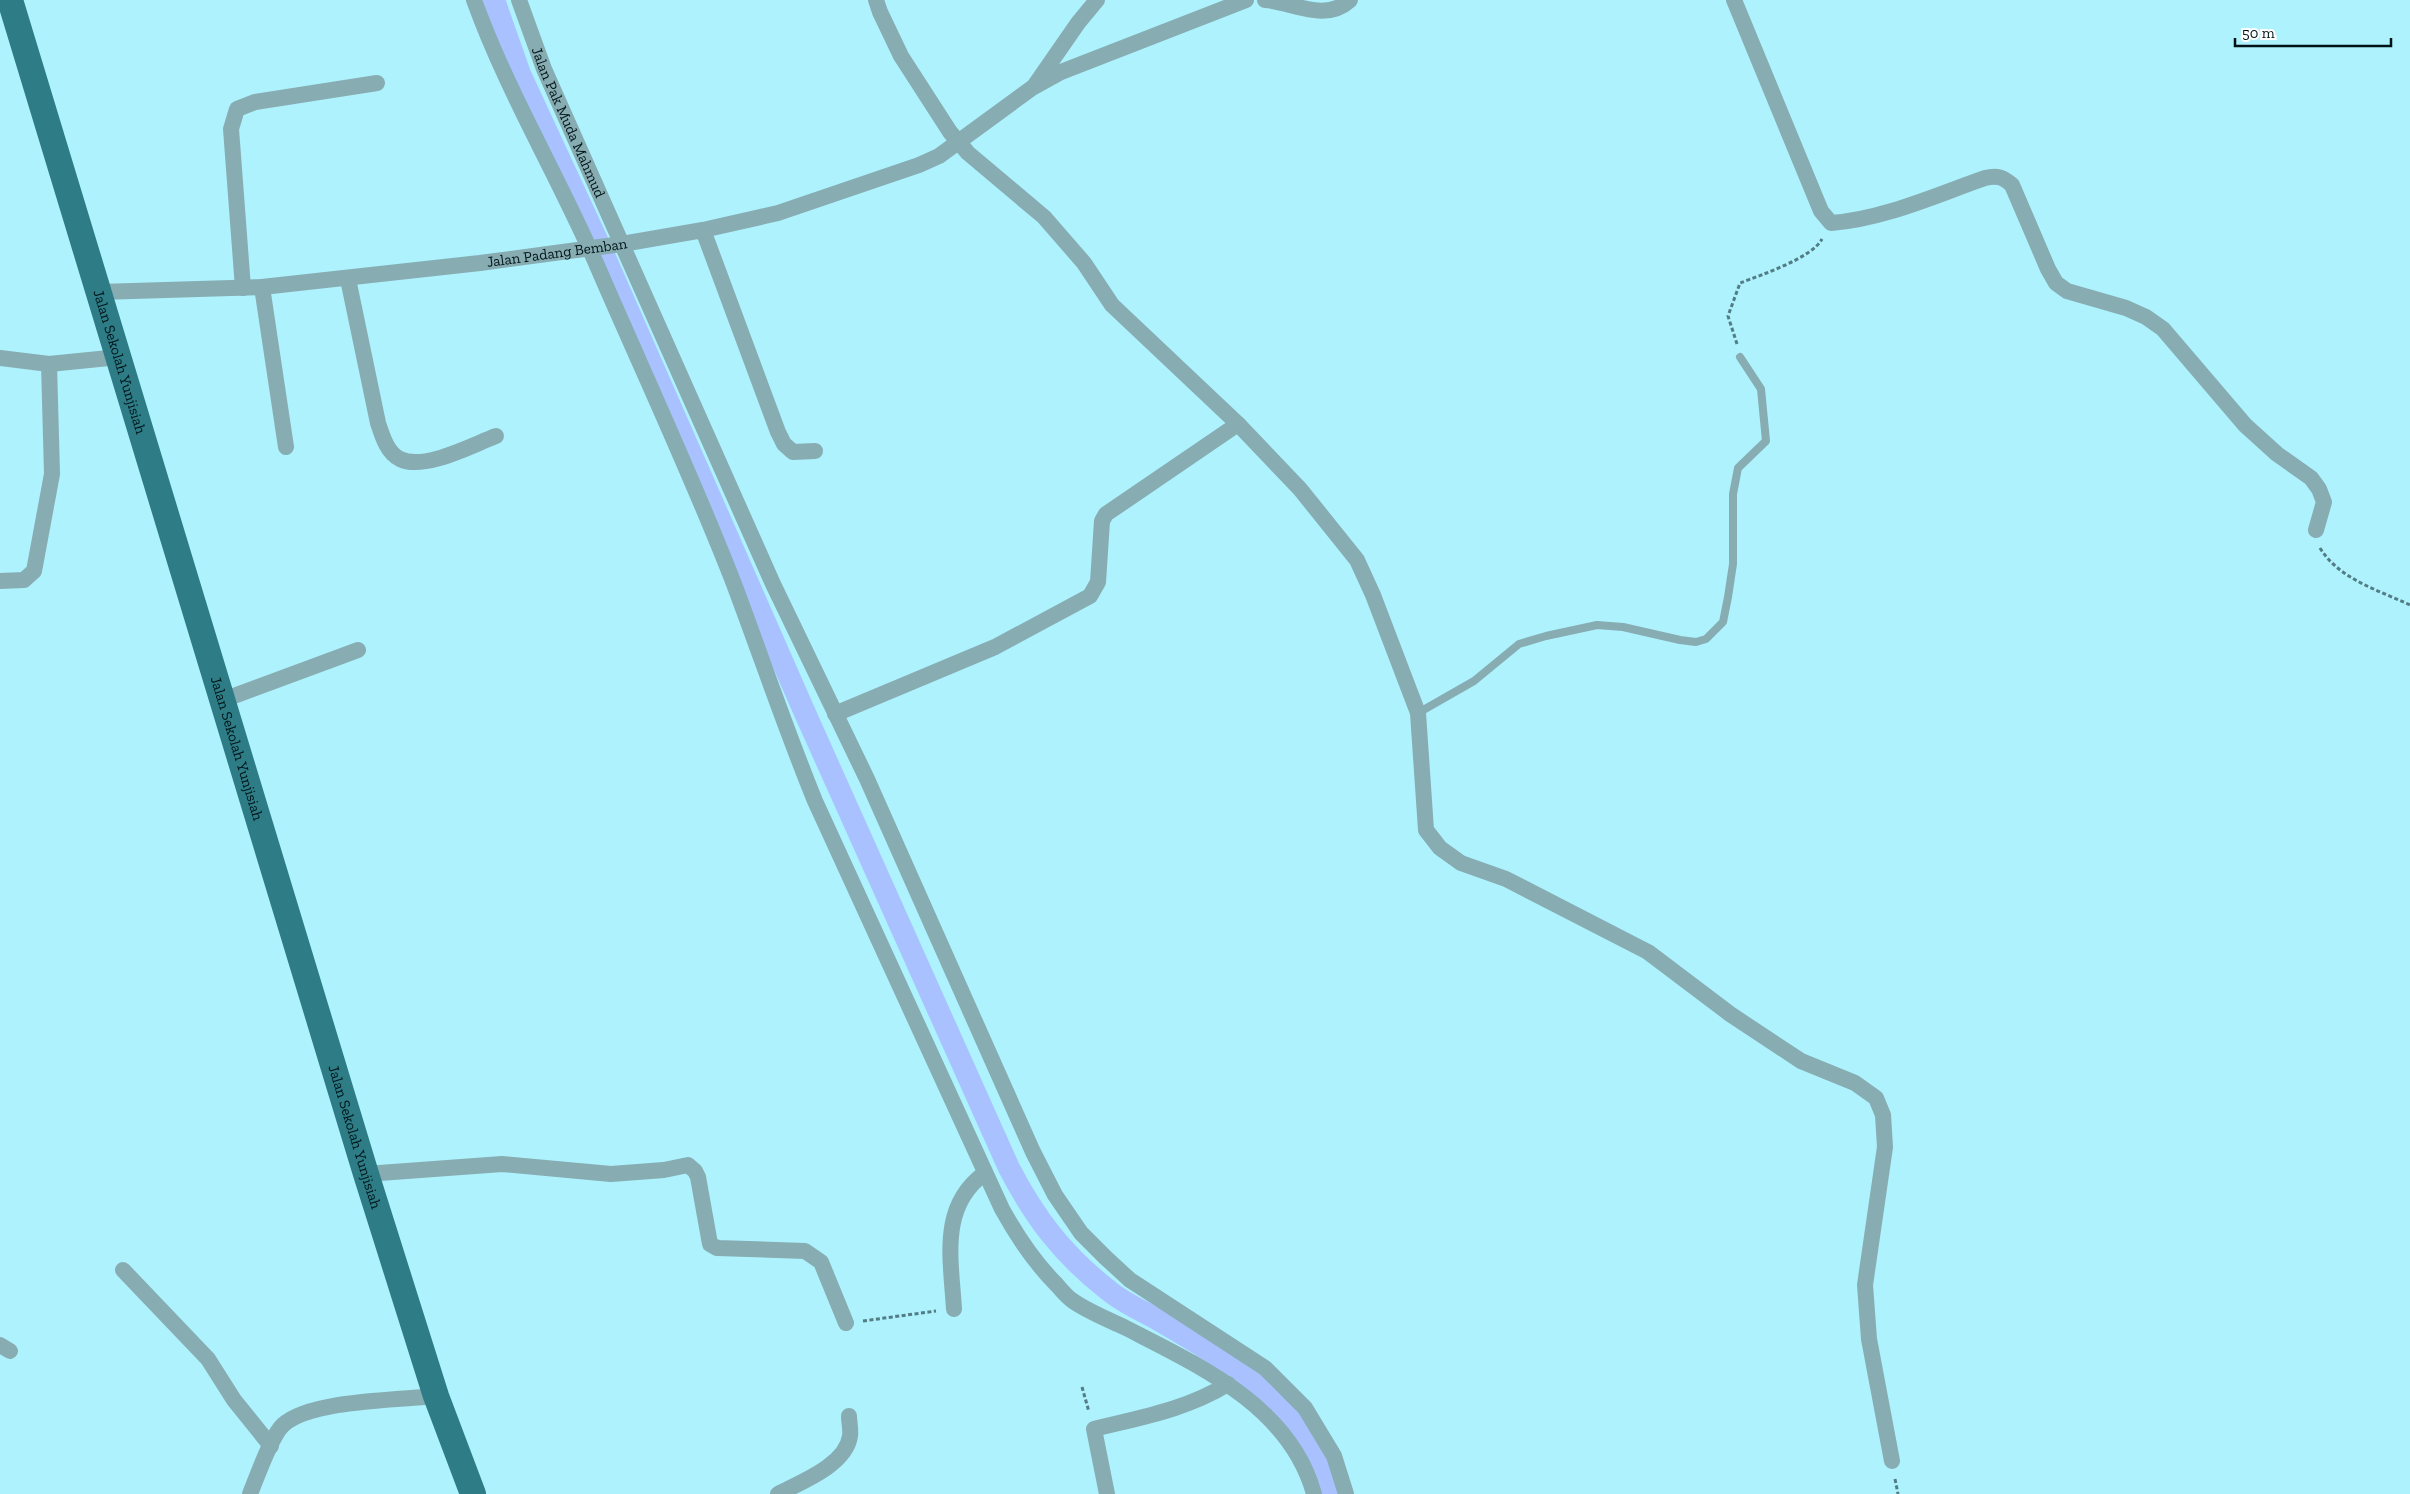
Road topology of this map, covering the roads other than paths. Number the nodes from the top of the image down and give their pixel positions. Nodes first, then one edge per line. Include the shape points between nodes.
1 (10, 0) edge
2 (474, 0) edge
3 (519, 0) edge
4 (876, 0) edge
5 (1097, 0) edge
6 (1246, 0) edge
7 (1265, 0) edge
8 (1350, 0) edge
9 (1734, 0) edge
10 (377, 83) dead end
11 (1032, 88) junction
12 (962, 139) junction
13 (704, 230) junction
14 (619, 244) junction
15 (594, 247) junction
16 (348, 279) junction
17 (262, 287) junction
18 (243, 288) junction
19 (100, 292) junction
20 (119, 357) junction
21 (1740, 357) road end
22 (0, 358) edge
23 (49, 364) junction
24 (1238, 424) junction
25 (496, 436) dead end
26 (286, 447) dead end
27 (815, 451) dead end
28 (2317, 537) road end
29 (0, 581) edge
30 (358, 650) dead end
31 (223, 700) junction
32 (835, 714) junction
33 (1418, 714) junction
34 (985, 1172) junction
35 (366, 1174) junction
36 (123, 1270) dead end
37 (954, 1309) road end
38 (846, 1323) road end
39 (1228, 1384) junction
40 (436, 1396) junction
41 (849, 1416) dead end
42 (271, 1446) junction
43 (1892, 1461) dead end
44 (250, 1494) edge
45 (473, 1494) edge
46 (778, 1494) edge
47 (1107, 1494) edge
48 (1314, 1494) edge
49 (1346, 1494) edge

1 - 19 main road, Jalan Sekolah Yunjisiah
2 - 15 street via 510,91
3 - 14 street, Jalan Pak Muda Mahmud via 544,69
4 - 12 street via 901,56 950,132
5 - 11 street
6 - 11 street via 1088,60
7 - 8 street via 1318,12 1334,10
9 - 28 street via 1821,211 1831,223 1846,222 1914,203 1996,175 2005,178 2012,185 2056,283 2067,291 2126,308 2163,330 2245,425 2315,484 2324,502
10 - 18 street via 255,102 236,109 230,129
11 - 12 street, Jalan Padang Bemban
12 - 13 street, Jalan Padang Bemban via 940,156 853,189 778,213
12 - 24 street via 968,153 1044,217 1084,263 1112,305
13 - 14 street, Jalan Padang Bemban
13 - 27 street via 784,444 793,452
14 - 15 street, Jalan Padang Bemban
14 - 32 street, Jalan Pak Muda Mahmud
15 - 16 street, Jalan Padang Bemban
15 - 34 street via 733,583 815,801
16 - 17 street, Jalan Padang Bemban
16 - 25 street via 378,423 386,445 399,459 415,463 430,461
17 - 18 street, Jalan Padang Bemban
17 - 26 street
18 - 19 street, Jalan Padang Bemban
19 - 20 main road, Jalan Sekolah Yunjisiah
20 - 23 street
20 - 31 main road, Jalan Sekolah Yunjisiah
21 - 33 lane via 1761,389 1766,441 1738,468 1734,494 1733,564 1723,622 1706,639 1696,642 1597,625 1519,644 1474,681
22 - 23 street
23 - 29 street via 52,474 34,570 24,580
24 - 32 street via 1106,514 1102,521 1098,582 1090,596 995,648
24 - 33 street via 1300,489 1358,560
30 - 31 street
31 - 35 main road, Jalan Sekolah Yunjisiah
32 - 49 street, Jalan Pak Muda Mahmud via 1055,1195 1081,1233 1130,1280 1265,1368 1305,1408 1334,1456
33 - 43 street via 1426,830 1440,848 1461,863 1506,879 1648,952 1730,1014 1800,1061 1855,1083 1876,1098 1883,1115 1885,1146 1865,1285 1869,1339
34 - 37 street via 967,1188 952,1219 950,1249
34 - 39 street via 1022,1245 1073,1301
35 - 38 street via 502,1164 611,1174 688,1165 696,1170 698,1177 710,1244 717,1248 805,1250 821,1262
35 - 40 main road, Jalan Sekolah Yunjisiah
36 - 42 street via 208,1359 234,1400
39 - 47 street via 1204,1399 1178,1408 1094,1429
39 - 48 street via 1274,1422 1296,1453
40 - 42 street via 318,1408 299,1414 282,1426
40 - 45 main road, Jalan Sekolah Yunjisiah
41 - 46 street via 850,1436 844,1452 810,1478
42 - 44 street

